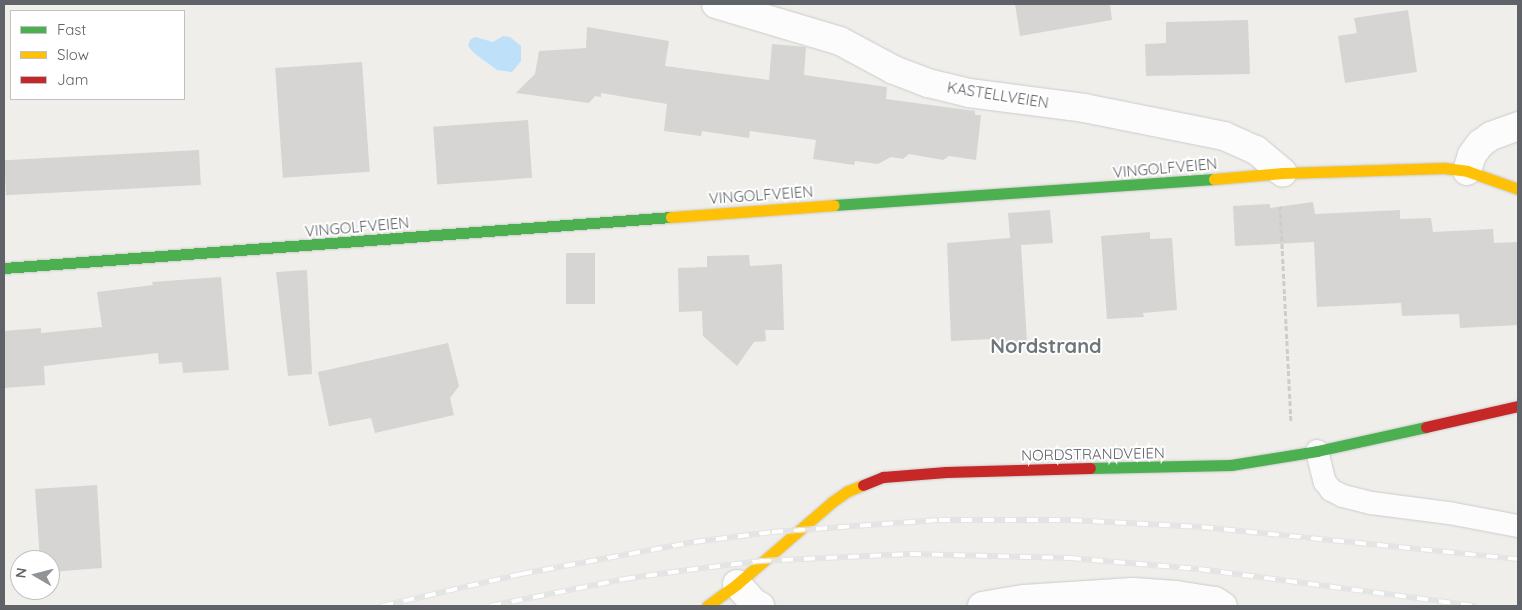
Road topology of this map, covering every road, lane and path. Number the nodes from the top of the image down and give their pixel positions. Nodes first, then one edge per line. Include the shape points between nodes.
1 (716, 4) edge
2 (1518, 126) edge
3 (1467, 171) junction
4 (1280, 173) junction
5 (1518, 189) edge
6 (4, 268) edge
7 (1518, 406) edge
8 (1291, 424) dead end
9 (1317, 451) junction
10 (1518, 526) edge
11 (737, 584) junction
12 (707, 606) edge
13 (760, 606) edge
14 (982, 606) edge
15 (1224, 606) edge

1 - 4 street, KASTELLVEIEN via 840,41 894,70 928,83 969,93 1102,111 1224,136 1256,150
2 - 3 street via 1490,136 1480,144
3 - 4 street, VINGOLFVEIEN via 1444,168
3 - 5 street, VINGOLFVEIEN
4 - 6 street, VINGOLFVEIEN via 1137,186 745,210 599,224
4 - 8 path
7 - 9 street, NORDSTRANDVEIEN
9 - 10 lane via 1325,482 1331,490 1343,496
9 - 11 street, NORDSTRANDVEIEN via 1210,467 946,472 883,477 848,490
11 - 12 street, NORDSTRANDVEIEN
11 - 13 street
14 - 15 street via 1024,599 1133,592 1176,594 1215,601

